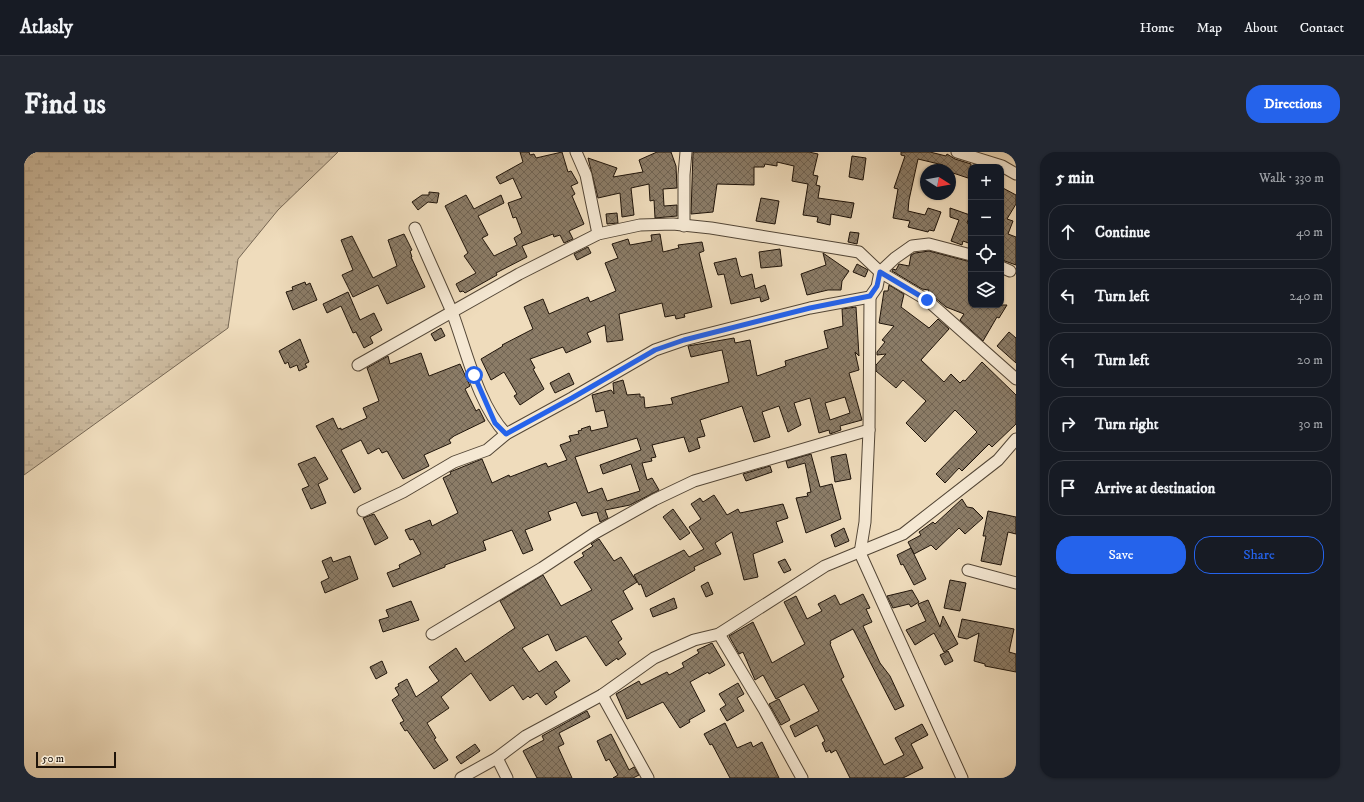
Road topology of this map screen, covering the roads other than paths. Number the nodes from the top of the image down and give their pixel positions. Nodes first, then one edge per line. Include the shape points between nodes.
1 (576, 152) edge
2 (686, 152) edge
3 (957, 152) edge
4 (1016, 174) edge
5 (684, 226) junction
6 (415, 228) dead end
7 (598, 234) junction
8 (968, 254) edge
9 (880, 272) junction
10 (870, 296) junction
11 (452, 312) junction
12 (358, 365) dead end
13 (1016, 379) edge
14 (869, 430) junction
15 (506, 434) junction
16 (1016, 440) edge
17 (363, 510) dead end
18 (860, 553) junction
19 (968, 570) dead end
20 (1016, 583) edge
21 (432, 634) dead end
22 (719, 634) junction
23 (602, 695) junction
24 (497, 758) junction
25 (461, 778) edge
26 (507, 778) edge
27 (648, 778) edge
28 (802, 778) edge
29 (962, 778) edge

1 - 7 street via 586,175
2 - 5 street
3 - 4 street via 1002,166
5 - 7 street via 640,225
5 - 9 street via 859,252
6 - 11 street
7 - 11 street
8 - 9 street via 929,244 912,246
9 - 10 street via 877,286
9 - 13 street via 927,300
10 - 14 street
10 - 15 street via 810,308 684,340 655,350
11 - 12 street
11 - 15 street via 495,423
14 - 18 street via 866,522
14 - 21 street via 694,481 595,533
15 - 17 street via 487,450 454,462 403,492
16 - 18 street via 998,460 903,534
18 - 22 street via 825,566
18 - 29 street
19 - 20 street
22 - 23 street via 694,640 654,658
22 - 28 street
23 - 24 street via 526,736
23 - 27 street
24 - 25 street
24 - 26 street

